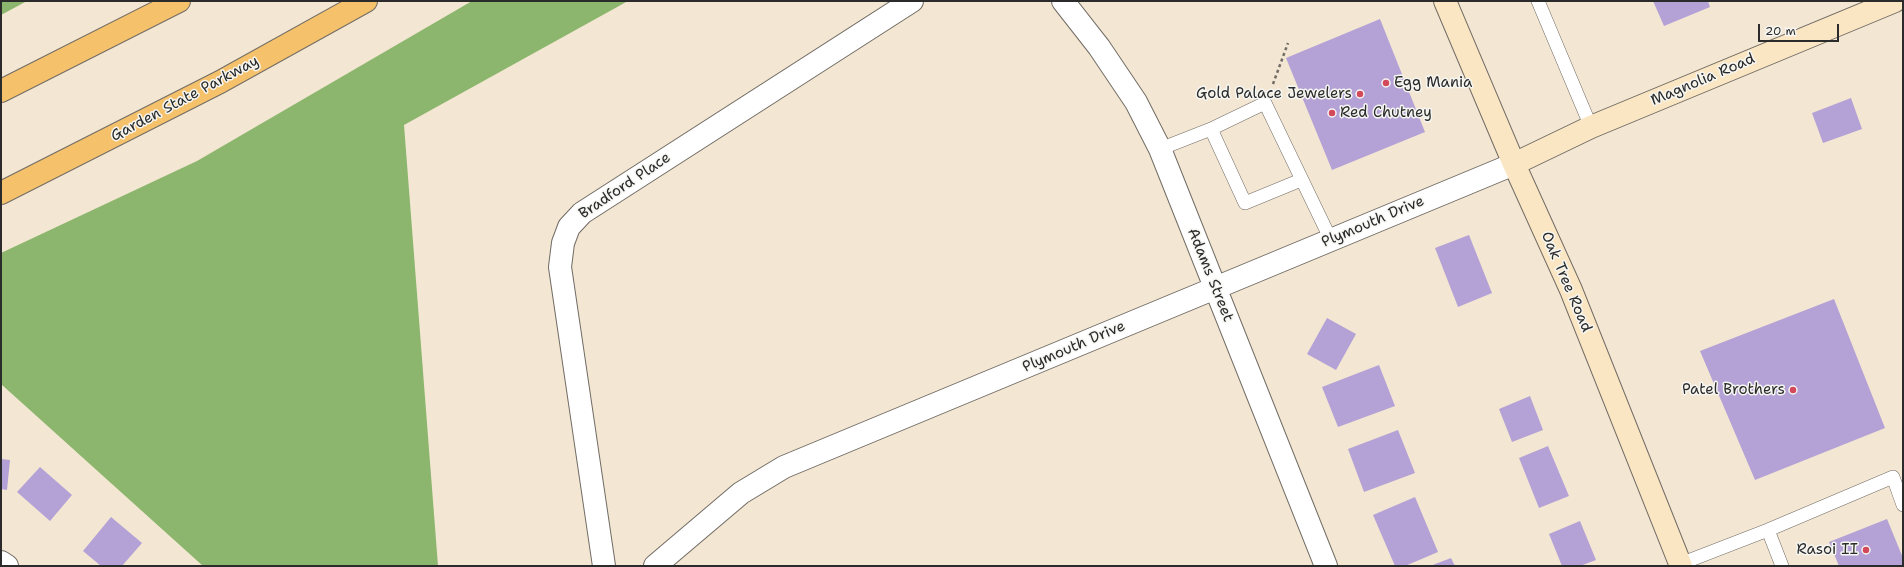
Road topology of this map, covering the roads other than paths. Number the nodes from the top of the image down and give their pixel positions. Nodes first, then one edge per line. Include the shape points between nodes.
1 (179, 1) edge
2 (366, 1) edge
3 (912, 1) edge
4 (1062, 1) edge
5 (1445, 1) edge
6 (1538, 1) edge
7 (1895, 1) edge
8 (1, 91) edge
9 (1591, 127) junction
10 (1211, 129) junction
11 (1160, 149) junction
12 (1514, 164) junction
13 (1301, 180) junction
14 (1, 193) edge
15 (1331, 240) junction
16 (1215, 288) junction
17 (1903, 505) edge
18 (1768, 530) junction
19 (1, 562) edge
20 (1681, 565) edge
21 (7, 566) edge
22 (604, 566) edge
23 (655, 566) edge
24 (1326, 566) edge
25 (1782, 566) edge

1 - 8 highway
2 - 14 highway, Garden State Parkway via 220,82
3 - 22 street, Bradford Place via 582,213 569,227 563,243 560,267
4 - 11 street, Adams Street via 1099,47 1136,102
5 - 12 street, Oak Tree Road
6 - 9 lane
7 - 9 street, Magnolia Road
9 - 12 street, Magnolia Road
10 - 11 lane
10 - 13 lane via 1245,203
10 - 13 lane via 1266,103
11 - 16 street, Adams Street
12 - 15 street, Plymouth Drive
12 - 20 street, Oak Tree Road via 1571,290
13 - 15 lane
15 - 16 street, Plymouth Drive
16 - 23 street, Plymouth Drive via 784,467 741,493
16 - 24 street, Adams Street
17 - 18 lane via 1893,477
18 - 20 lane
18 - 25 lane
19 - 21 street

